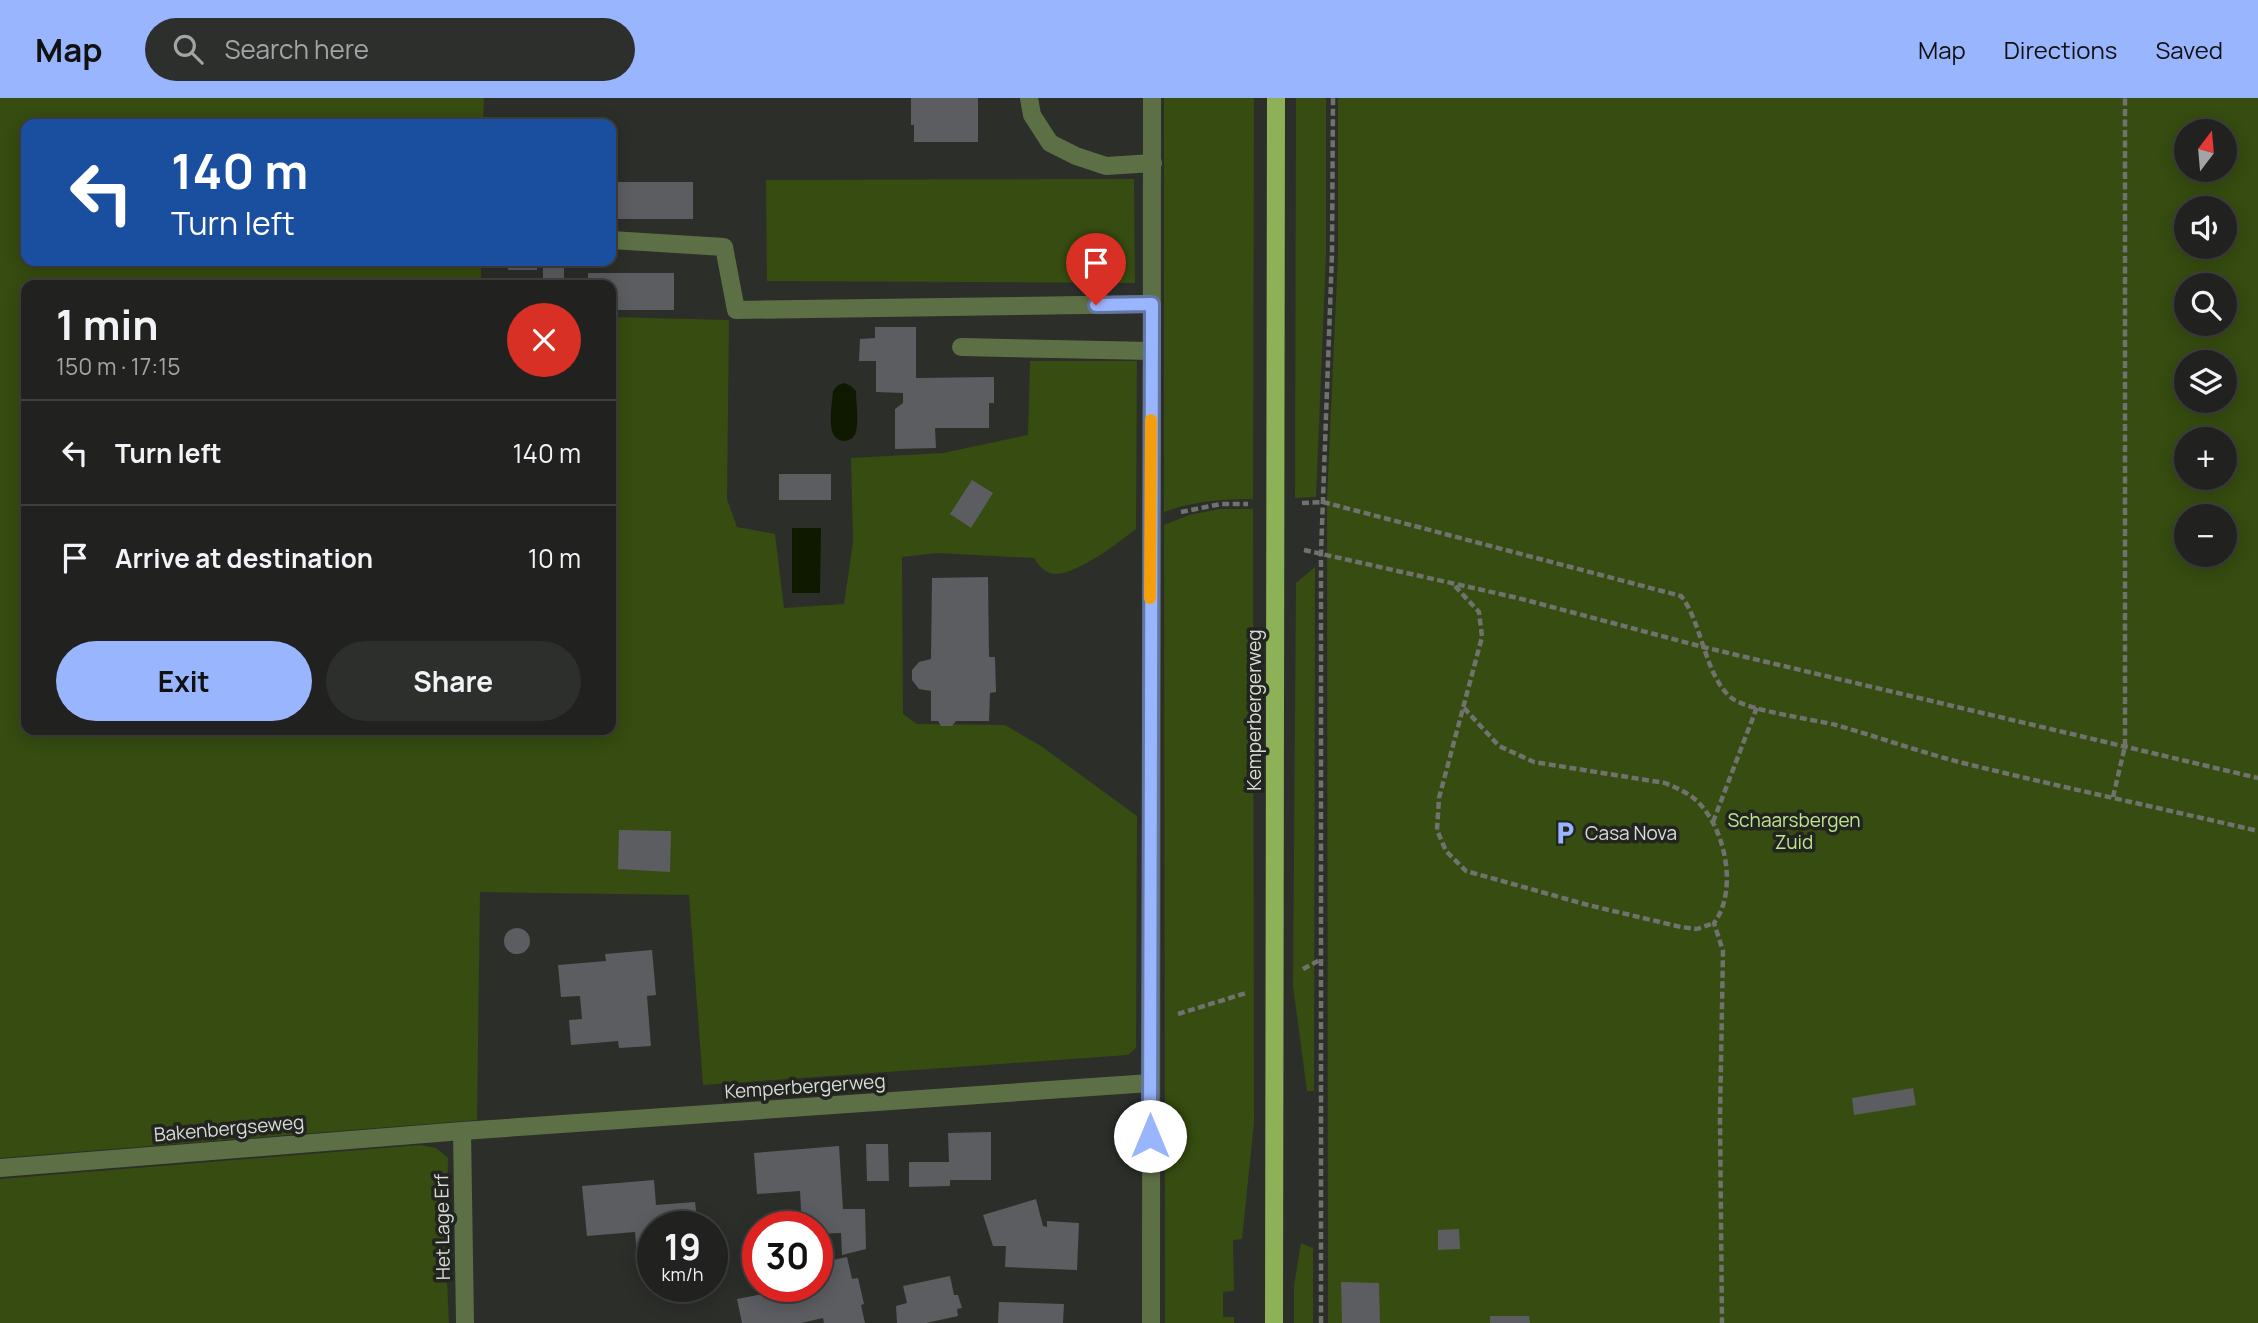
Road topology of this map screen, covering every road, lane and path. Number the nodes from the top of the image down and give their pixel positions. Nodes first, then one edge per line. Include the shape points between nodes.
1 (1029, 98) edge
2 (1152, 98) edge
3 (1276, 98) edge
4 (1333, 98) edge
5 (2125, 98) edge
6 (1153, 163) junction
7 (616, 240) edge
8 (1152, 304) junction
9 (961, 347) dead end
10 (1152, 351) junction
11 (1323, 502) junction
12 (1276, 503) junction
13 (1150, 523) junction
14 (1276, 545) junction
15 (1321, 553) junction
16 (1454, 586) junction
17 (1703, 647) junction
18 (1757, 707) junction
19 (1464, 708) junction
20 (2125, 746) junction
21 (2258, 778) edge
22 (2113, 797) junction
23 (1713, 823) junction
24 (2258, 831) edge
25 (1714, 923) junction
26 (1320, 960) junction
27 (1274, 984) junction
28 (1150, 1022) junction
29 (1150, 1083) junction
30 (462, 1131) junction
31 (0, 1168) edge
32 (465, 1323) edge
33 (1151, 1323) edge
34 (1274, 1323) edge
35 (1321, 1323) edge
36 (1722, 1323) edge

1 - 6 street via 1032,115 1050,143 1106,166
2 - 6 street
3 - 12 main road, Kemperbergerweg
4 - 11 path
5 - 20 path
6 - 8 street
7 - 8 street via 724,247 736,310
8 - 10 street
9 - 10 street
10 - 13 street
11 - 12 path
11 - 15 path
11 - 17 path via 1681,596
12 - 13 path via 1221,504
12 - 14 main road, Kemperbergerweg
13 - 28 street
14 - 15 path
14 - 27 main road, Kemperbergerweg
15 - 16 path
15 - 26 path
16 - 17 path via 1518,598
16 - 19 path via 1479,612 1482,637
17 - 18 path via 1731,698
17 - 20 path
18 - 22 path via 1960,762
18 - 23 path
19 - 23 path via 1499,746 1511,752 1534,762 1665,783 1699,803
19 - 25 path via 1439,798 1437,831 1446,851 1465,871 1681,927 1697,929
20 - 21 path
20 - 22 path
22 - 24 path
23 - 25 path via 1728,874 1727,898
25 - 36 path via 1723,951
26 - 27 path
26 - 35 path
27 - 28 path
27 - 34 main road, Kemperbergerweg
28 - 29 street
29 - 30 street, Kemperbergerweg
29 - 33 street
30 - 31 street, Bakenbergseweg
30 - 32 street, Het Lage Erf

